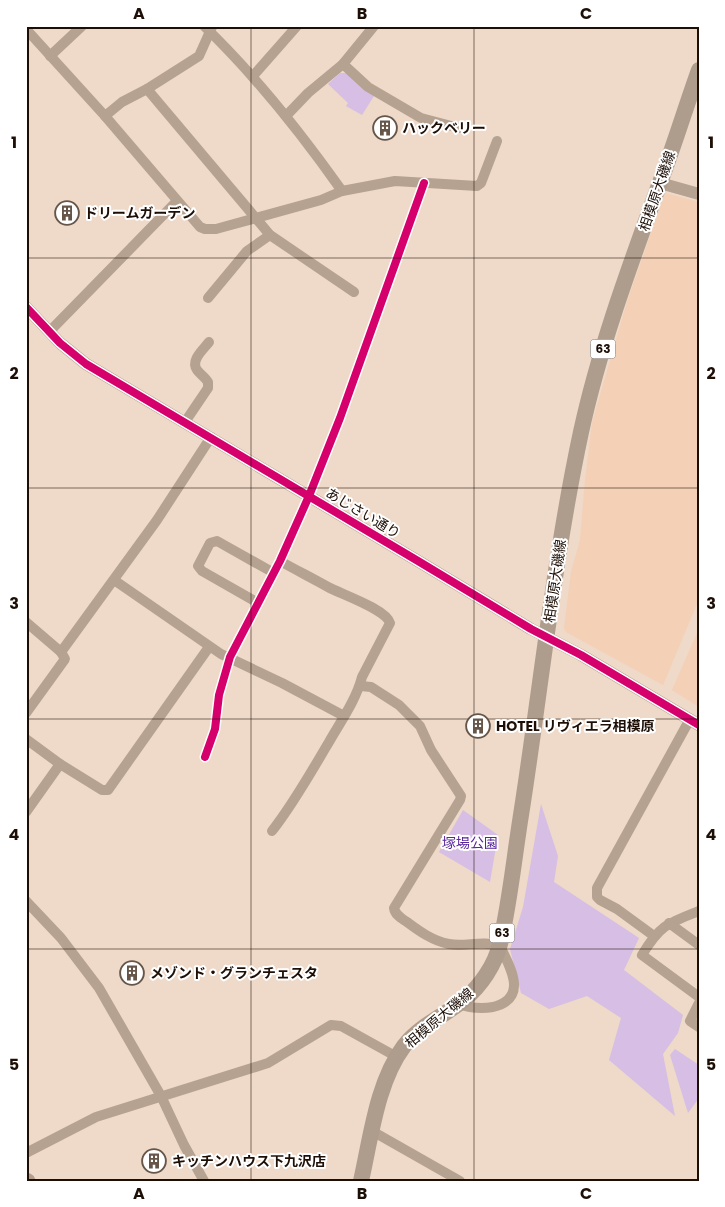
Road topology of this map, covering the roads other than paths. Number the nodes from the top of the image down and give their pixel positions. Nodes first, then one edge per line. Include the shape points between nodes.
1 (82, 26) edge
2 (297, 26) edge
3 (374, 26) edge
4 (26, 28) edge
5 (209, 28) edge
6 (50, 56) junction
7 (343, 64) junction
8 (699, 70) edge
9 (253, 76) junction
10 (146, 89) junction
11 (105, 116) junction
12 (286, 116) junction
13 (459, 128) dead end
14 (497, 140) dead end
15 (660, 182) junction
16 (424, 183) junction
17 (342, 191) junction
18 (699, 194) edge
19 (177, 201) junction
20 (255, 218) junction
21 (270, 235) junction
22 (354, 292) dead end
23 (208, 298) dead end
24 (26, 307) edge
25 (49, 332) junction
26 (209, 342) dead end
27 (185, 422) junction
28 (210, 437) junction
29 (308, 496) junction
30 (280, 561) junction
31 (274, 573) junction
32 (114, 580) junction
33 (258, 603) junction
34 (26, 622) edge
35 (546, 638) junction
36 (209, 647) junction
37 (61, 652) junction
38 (230, 657) junction
39 (361, 686) junction
40 (26, 712) edge
41 (344, 716) junction
42 (694, 722) edge
43 (26, 739) edge
44 (205, 757) dead end
45 (60, 764) junction
46 (26, 812) edge
47 (272, 831) dead end
48 (26, 900) edge
49 (699, 911) edge
50 (669, 923) junction
51 (654, 936) junction
52 (699, 945) edge
53 (500, 946) junction
54 (699, 997) edge
55 (699, 1003) edge
56 (458, 1004) junction
57 (699, 1028) edge
58 (397, 1057) junction
59 (161, 1096) junction
60 (372, 1131) junction
61 (26, 1153) edge
62 (204, 1181) edge
63 (361, 1181) edge
64 (460, 1181) edge

1 - 6 street
2 - 9 street
3 - 7 street
4 - 6 street
5 - 9 street
5 - 10 street via 199,56
6 - 11 street
7 - 12 street
7 - 13 street via 368,87 421,118
8 - 15 main road, 相模原大磯線 / 63
9 - 12 street
10 - 11 street
10 - 20 street
11 - 19 street
12 - 17 street
14 - 16 street via 477,186
15 - 18 street
15 - 35 main road, 相模原大磯線 / 63 via 602,352 582,430
16 - 17 street via 394,181
16 - 29 street via 340,418
17 - 20 street via 322,200
19 - 20 street via 206,229
19 - 25 street
20 - 21 street
21 - 22 street
21 - 23 street via 247,251
24 - 25 street, あじさい通り
25 - 27 street, あじさい通り via 86,364
26 - 27 street via 195,363 208,388
27 - 28 street, あじさい通り
28 - 29 street, あじさい通り
28 - 32 street
29 - 30 street
29 - 35 street, あじさい通り
30 - 31 street
30 - 39 street via 371,606 389,619 389,628 362,677
31 - 33 street
31 - 33 street via 217,541 210,543 199,561 202,571
32 - 36 street
32 - 37 street
33 - 38 street
34 - 37 street
35 - 42 street, あじさい通り via 597,664
35 - 53 main road, 相模原大磯線 / 63
36 - 38 street
36 - 45 street via 108,790 102,790
37 - 40 street via 65,659
38 - 41 street
38 - 44 street via 219,695 215,730
39 - 41 street
39 - 53 street via 371,688 399,705 420,726 431,750 461,796 394,906 394,912 440,942 489,942
41 - 47 street
42 - 51 street via 597,888 600,900
43 - 45 street
45 - 46 street
48 - 59 street via 86,968
49 - 50 street
50 - 51 street
50 - 52 street
51 - 54 street via 642,955
53 - 56 main road, 相模原大磯線 / 63 via 487,973
53 - 56 street via 514,980 514,993 509,1000 487,1008 468,1008
55 - 57 street via 690,1020
56 - 58 main road, 相模原大磯線 / 63 via 417,1033
58 - 59 street via 340,1026 331,1025 268,1063
58 - 60 main road, 相模原大磯線 / 63 via 389,1070
59 - 61 street via 96,1117
59 - 62 street
60 - 63 main road, 相模原大磯線 / 63
60 - 64 street

